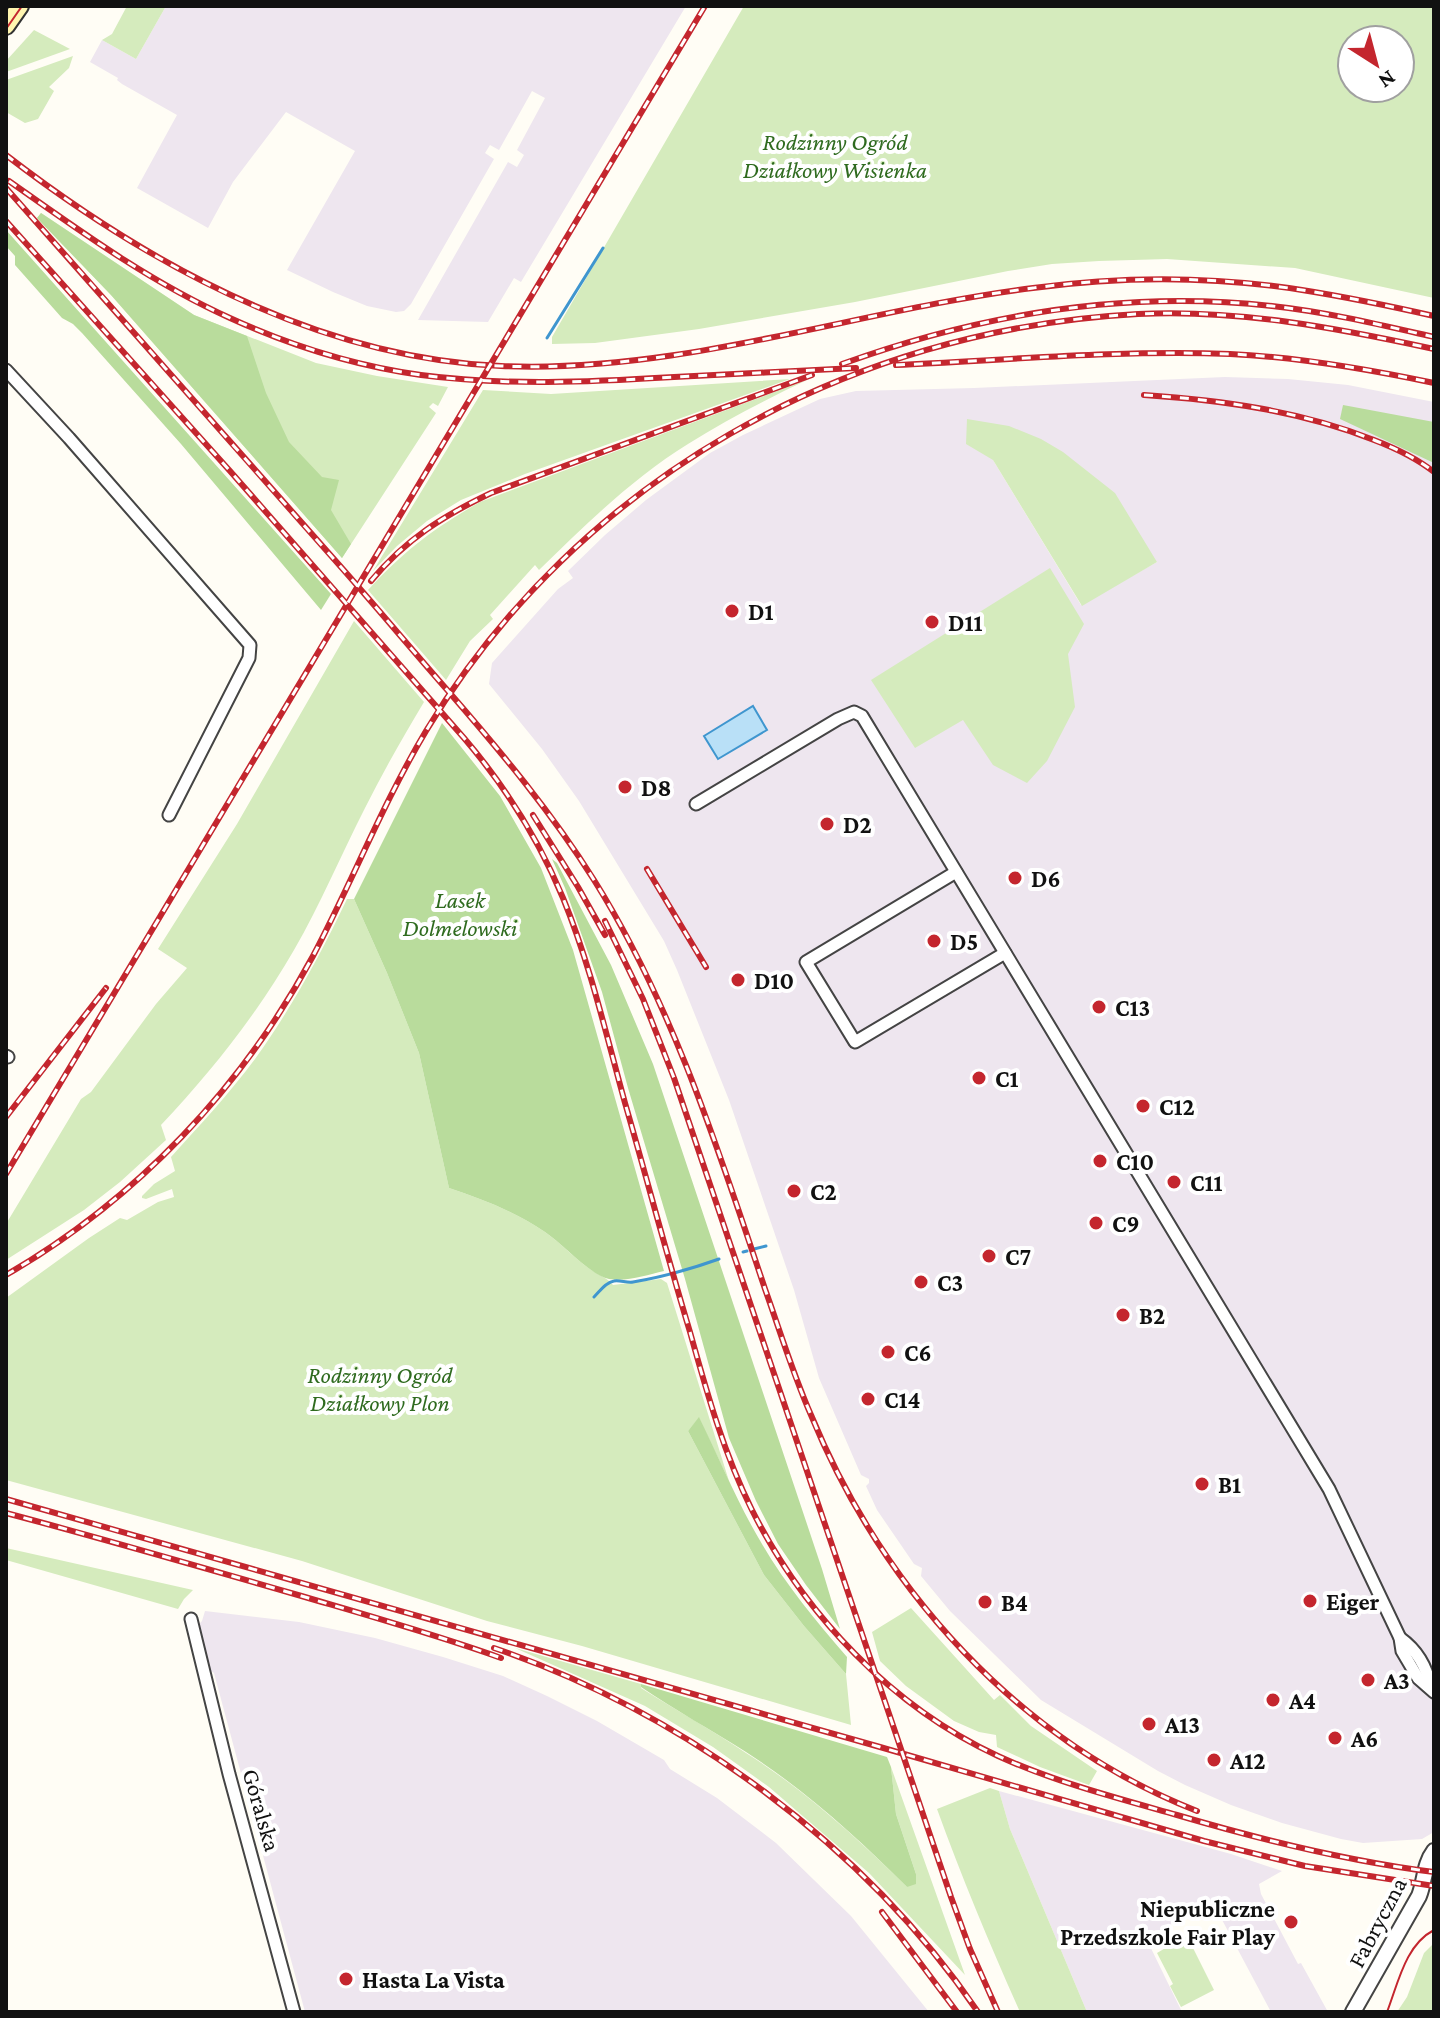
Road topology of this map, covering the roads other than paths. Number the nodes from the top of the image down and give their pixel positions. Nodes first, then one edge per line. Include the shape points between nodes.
1 (20, 6) edge
2 (6, 26) edge
3 (6, 370) edge
4 (696, 804) dead end
5 (169, 815) dead end
6 (956, 872) junction
7 (1005, 953) junction
8 (191, 1619) dead end
9 (1433, 1691) edge
10 (1434, 1851) edge
11 (294, 2012) edge
12 (1353, 2012) edge

1 - 2 main road
3 - 5 street via 250,645 249,658
4 - 6 street via 854,712 867,723
6 - 7 street
6 - 7 street via 806,962 829,1001 855,1042
7 - 9 street via 1329,1489 1400,1638 1416,1653
8 - 11 street, Góralska
10 - 12 street, Fabryczna via 1419,1896

